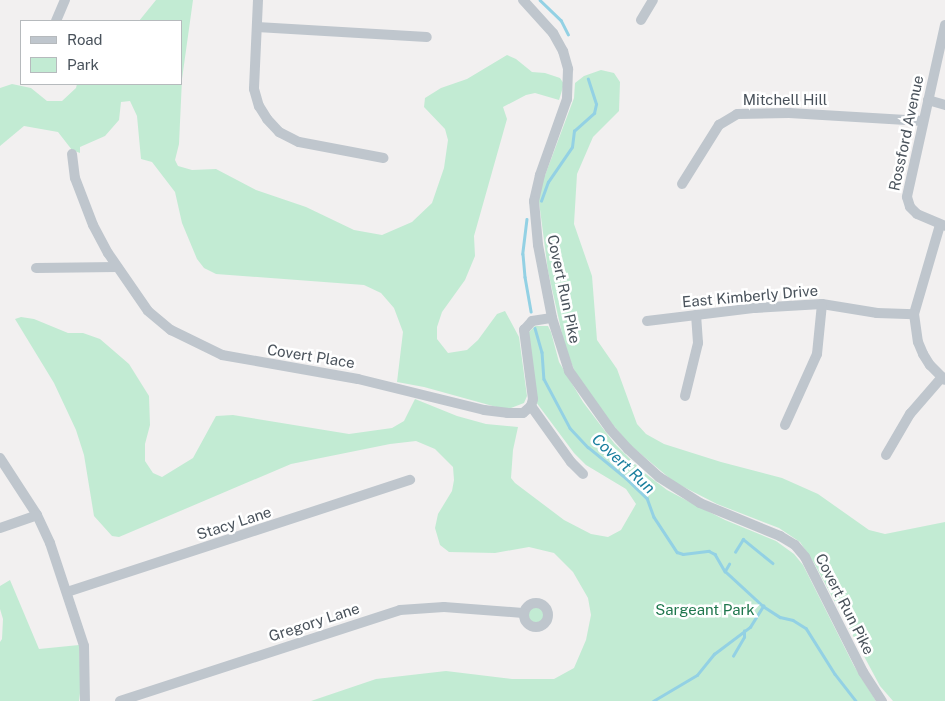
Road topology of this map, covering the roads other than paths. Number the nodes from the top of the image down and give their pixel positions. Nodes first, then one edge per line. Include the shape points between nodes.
1 (65, 0) edge
2 (258, 0) edge
3 (523, 0) edge
4 (653, 0) edge
5 (56, 20) edge
6 (641, 20) dead end
7 (945, 26) edge
8 (257, 27) junction
9 (428, 36) dead end
10 (928, 100) junction
11 (945, 105) edge
12 (923, 121) junction
13 (72, 154) dead end
14 (384, 158) dead end
15 (682, 184) dead end
16 (943, 226) edge
17 (117, 266) junction
18 (36, 268) dead end
19 (822, 304) junction
20 (914, 314) junction
21 (696, 315) junction
22 (552, 318) junction
23 (647, 321) dead end
24 (944, 379) edge
25 (685, 396) dead end
26 (531, 406) junction
27 (785, 425) dead end
28 (886, 455) dead end
29 (0, 458) edge
30 (583, 474) dead end
31 (410, 480) dead end
32 (37, 515) junction
33 (0, 528) edge
34 (67, 592) junction
35 (523, 613) dead end
36 (85, 701) edge
37 (120, 701) edge
38 (882, 701) edge

1 - 5 street
2 - 8 street
3 - 22 street, Covert Run Pike via 553,33 568,69 567,99 534,201 538,244
4 - 6 street
7 - 10 street, Rossford Avenue
8 - 9 street
8 - 14 street via 254,89 259,106 273,126 288,138 306,145
10 - 11 street
10 - 12 street, Rossford Avenue
12 - 15 street, Mitchell Hill via 790,113 737,114 720,125
12 - 16 street, Rossford Avenue via 907,197 913,211
13 - 17 street, Covert Place via 82,199
16 - 20 street
17 - 18 street
17 - 26 street, Covert Place via 154,317 180,335 222,356 358,379 484,410 522,413
19 - 20 street, East Kimberly Drive via 876,313
19 - 21 street, East Kimberly Drive
19 - 27 street via 817,354
20 - 24 street via 923,354
21 - 23 street, East Kimberly Drive
21 - 25 street via 698,343
22 - 26 street via 532,321 524,330
22 - 38 street, Covert Run Pike via 569,371 594,409 628,449 659,477 700,504 780,536 805,557 863,672
24 - 28 street via 910,414
26 - 30 street
29 - 32 street
31 - 34 street, Stacy Lane
32 - 33 street
32 - 34 street
34 - 36 street via 84,646
35 - 37 street, Gregory Lane via 444,607 400,610

